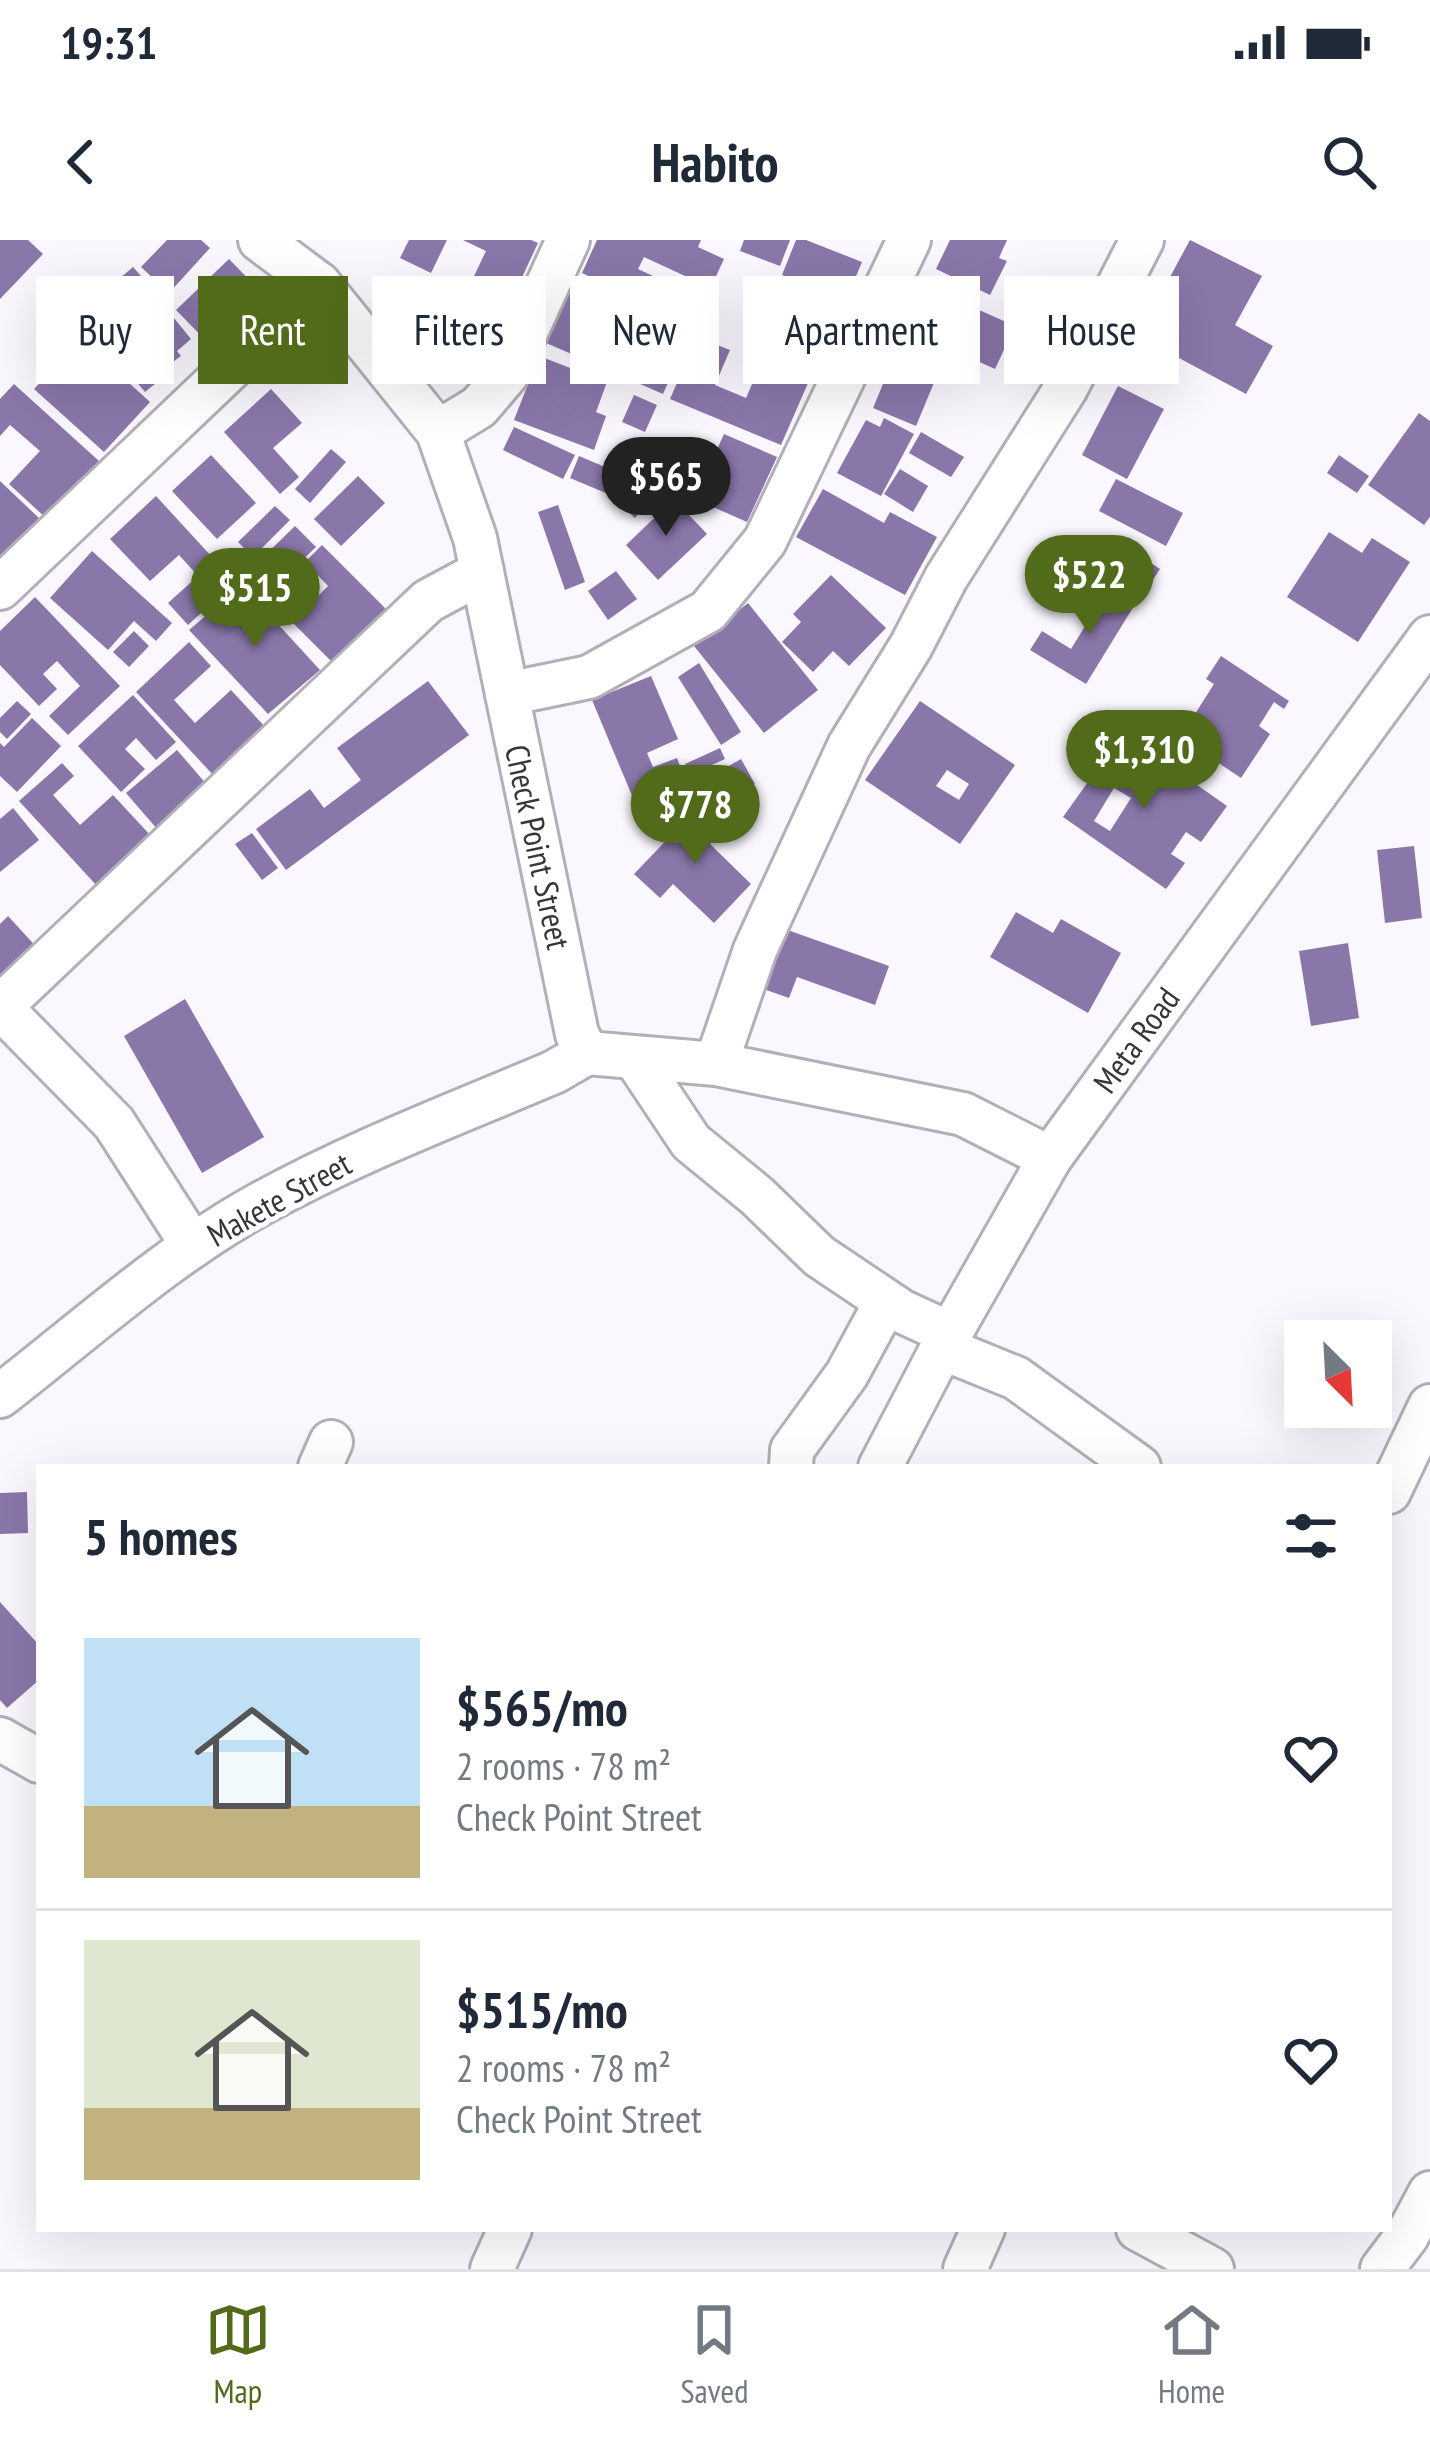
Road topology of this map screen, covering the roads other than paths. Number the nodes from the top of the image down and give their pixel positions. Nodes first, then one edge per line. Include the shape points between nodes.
1 (260, 240) edge
2 (568, 240) edge
3 (909, 240) edge
4 (1142, 240) edge
5 (308, 276) edge
6 (348, 320) edge
7 (214, 384) edge
8 (437, 432) junction
9 (482, 572) junction
10 (0, 588) edge
11 (1425, 652) edge
12 (507, 694) junction
13 (587, 1053) junction
14 (635, 1058) junction
15 (716, 1064) junction
16 (1050, 1158) junction
17 (193, 1246) junction
18 (886, 1302) junction
19 (946, 1341) junction
20 (0, 1396) edge
21 (1430, 1406) edge
22 (791, 1464) edge
23 (882, 1464) edge
24 (1135, 1464) edge
25 (1392, 1486) edge
26 (0, 1739) edge
27 (36, 1759) edge
28 (1430, 2193) edge
29 (509, 2232) edge
30 (982, 2232) edge
31 (1144, 2232) edge
32 (492, 2269) edge
33 (965, 2269) edge
34 (1212, 2269) edge
35 (1382, 2269) edge

1 - 5 street, Check Point Street
2 - 8 street via 506,374 479,407
3 - 12 street via 765,541 708,611 589,677
4 - 15 street via 1066,388 850,746 755,950
6 - 8 street, Check Point Street
7 - 10 street
8 - 9 street, Check Point Street
9 - 12 street, Check Point Street
9 - 17 street via 428,602 0,1007 114,1123
11 - 16 street, Meta Road
12 - 13 street, Check Point Street
13 - 14 street
13 - 17 street, Makete Street via 336,1164
14 - 15 street
14 - 18 street via 691,1142 819,1256
15 - 16 street via 962,1114
16 - 19 street, Meta Road
17 - 20 street, Makete Street
18 - 19 street
18 - 22 street via 792,1450
19 - 23 street, Meta Road
19 - 24 street via 1016,1378
21 - 25 street
26 - 27 street
28 - 35 street
29 - 32 street
30 - 33 street
31 - 34 street

